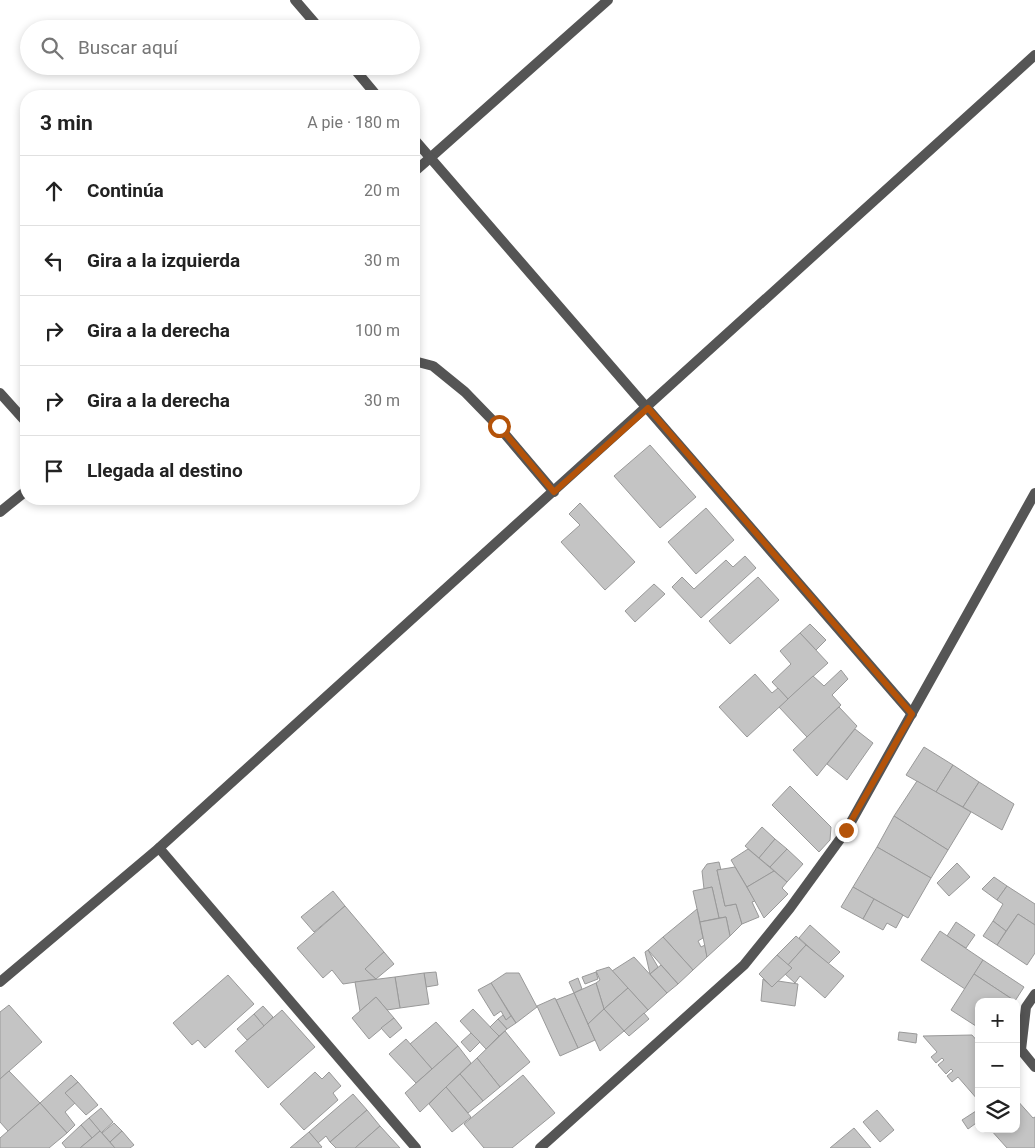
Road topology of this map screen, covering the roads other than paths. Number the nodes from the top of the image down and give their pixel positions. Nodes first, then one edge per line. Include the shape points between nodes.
1 (296, 0) edge
2 (608, 0) edge
3 (313, 20) edge
4 (1035, 55) edge
5 (360, 75) edge
6 (373, 90) edge
7 (420, 146) edge
8 (430, 158) junction
9 (420, 167) edge
10 (420, 363) edge
11 (0, 393) edge
12 (648, 408) junction
13 (20, 415) edge
14 (554, 492) junction
15 (1035, 493) edge
16 (20, 496) edge
17 (0, 512) edge
18 (912, 714) junction
19 (159, 848) junction
20 (0, 982) edge
21 (1035, 994) edge
22 (1035, 1067) edge
23 (416, 1148) edge
24 (540, 1148) edge

1 - 3 street
2 - 8 street
4 - 12 street
5 - 6 street
7 - 8 street
8 - 9 street
8 - 12 street
10 - 14 street via 433,366 466,392
11 - 13 street
12 - 14 street
12 - 18 street
14 - 19 street
15 - 18 street
16 - 17 street
18 - 24 street via 846,830 790,908 744,964
19 - 20 street
19 - 23 street
21 - 22 street via 1026,1007 1021,1050

